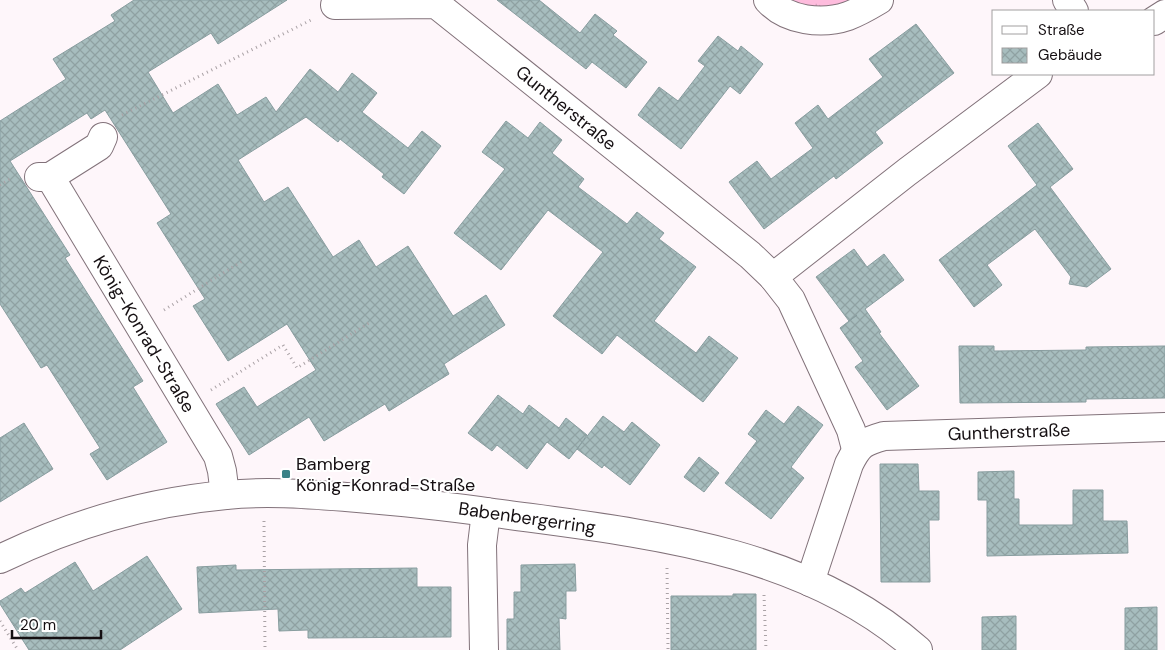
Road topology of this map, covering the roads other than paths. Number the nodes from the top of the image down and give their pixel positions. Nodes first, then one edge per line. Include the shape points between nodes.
1 (768, 0) edge
2 (879, 0) edge
3 (335, 5) road end
4 (1037, 75) edge
5 (103, 137) road end
6 (773, 278) junction
7 (1165, 427) edge
8 (856, 449) junction
9 (225, 495) junction
10 (486, 512) junction
11 (0, 559) edge
12 (810, 582) junction
13 (484, 650) edge
14 (918, 650) edge

1 - 2 street via 786,13 807,20 848,16
3 - 6 street, Guntherstraße via 436,4 750,255
4 - 6 street
5 - 9 street, König-Konrad-Straße via 99,146 45,177 218,456
6 - 8 street, Guntherstraße via 791,300 851,430
7 - 8 street, Guntherstraße via 884,436 868,440
8 - 12 street
9 - 10 street, Babenbergerring via 284,492 413,502
9 - 11 street, Babenbergerring via 135,511 73,528
10 - 12 street, Babenbergerring via 667,538 774,568
10 - 13 street via 482,544
12 - 14 street, Babenbergerring via 854,604

